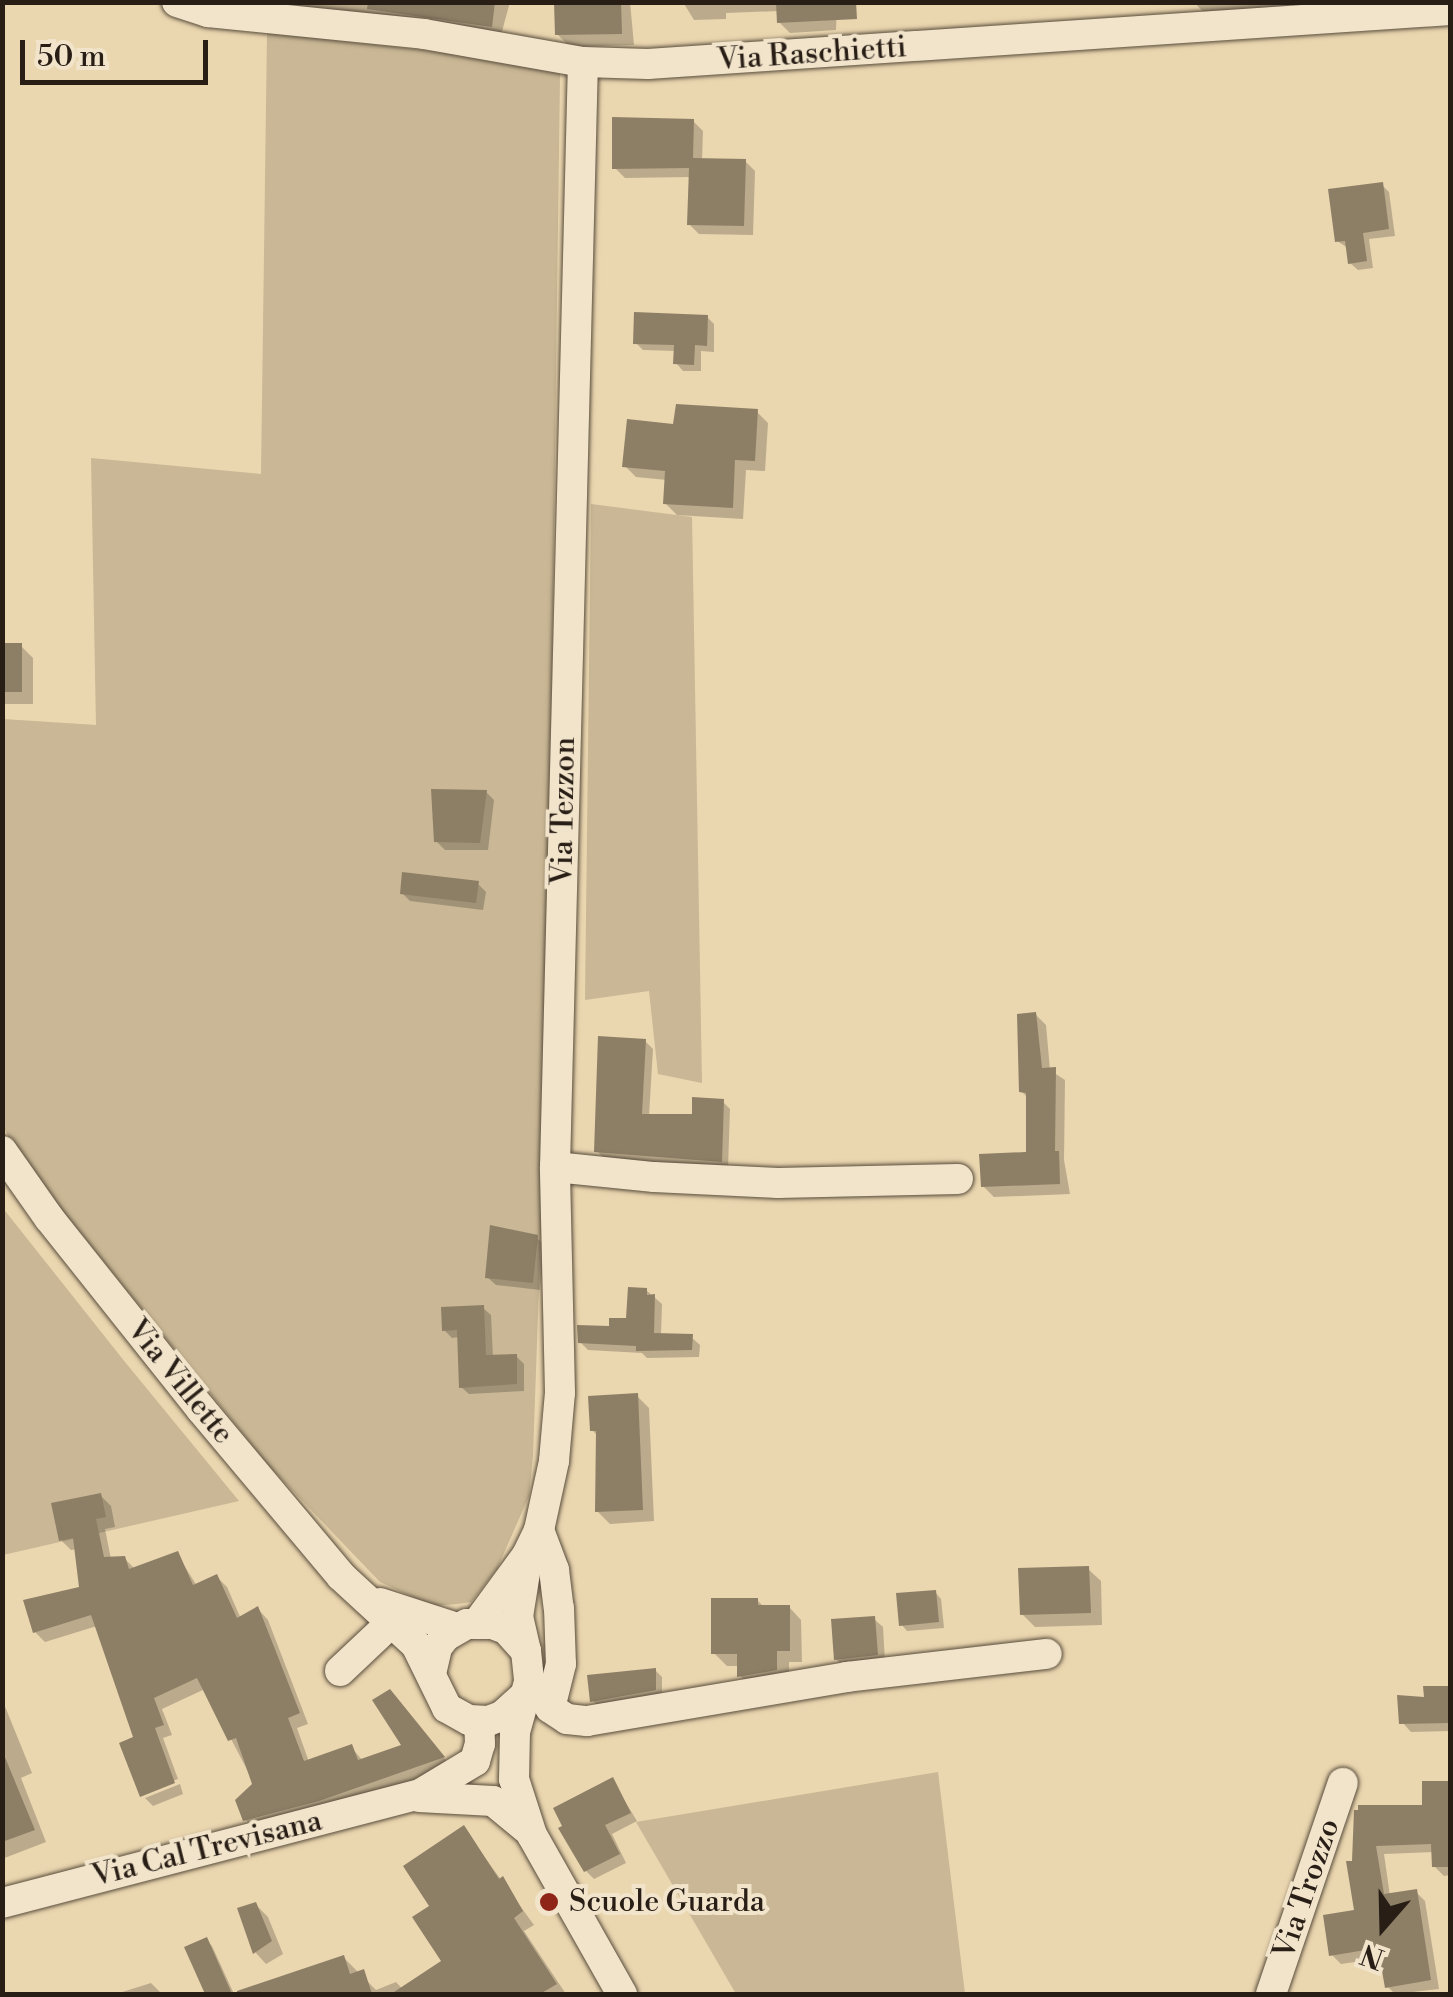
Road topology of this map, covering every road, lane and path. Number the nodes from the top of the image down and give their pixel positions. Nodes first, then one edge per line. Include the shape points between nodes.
1 (178, 2) edge
2 (1450, 10) edge
3 (583, 62) junction
4 (2, 1152) edge
5 (555, 1166) junction
6 (958, 1179) dead end
7 (533, 1542) junction
8 (383, 1611) junction
9 (468, 1625) junction
10 (526, 1651) junction
11 (1047, 1654) dead end
12 (340, 1671) dead end
13 (435, 1686) junction
14 (523, 1697) junction
15 (483, 1721) junction
16 (1343, 1782) dead end
17 (416, 1796) junction
18 (531, 1832) junction
19 (2, 1902) edge
20 (622, 1994) edge
21 (1271, 1994) edge

1 - 3 street, Via Raschietti via 208,12 424,34
2 - 3 street, Via Raschietti via 648,64
3 - 5 street, Via Tezzon
4 - 8 street, Via Villette via 201,1409 341,1576
5 - 6 street via 778,1182
5 - 7 street, Via Tezzon via 560,1393 554,1461
7 - 9 street, Via Tezzon
7 - 10 street, Via Tezzon via 518,1617
7 - 11 street via 554,1570 560,1664 550,1708 567,1719
8 - 9 street, Via Villette
8 - 12 street
8 - 13 street, Via Villette via 416,1645
9 - 10 street, Via Villette via 506,1630
9 - 13 street via 438,1647
10 - 14 street via 529,1682
13 - 15 street, Via Villette via 459,1716
13 - 17 street via 458,1744 444,1770
14 - 15 street
14 - 18 street via 512,1764
15 - 17 street, Via Cal Trevisana via 475,1761
15 - 18 street via 496,1777
16 - 21 street, Via Trozzo
17 - 18 street, Via Cal Trevisana via 493,1801
17 - 19 street, Via Cal Trevisana
18 - 20 street

